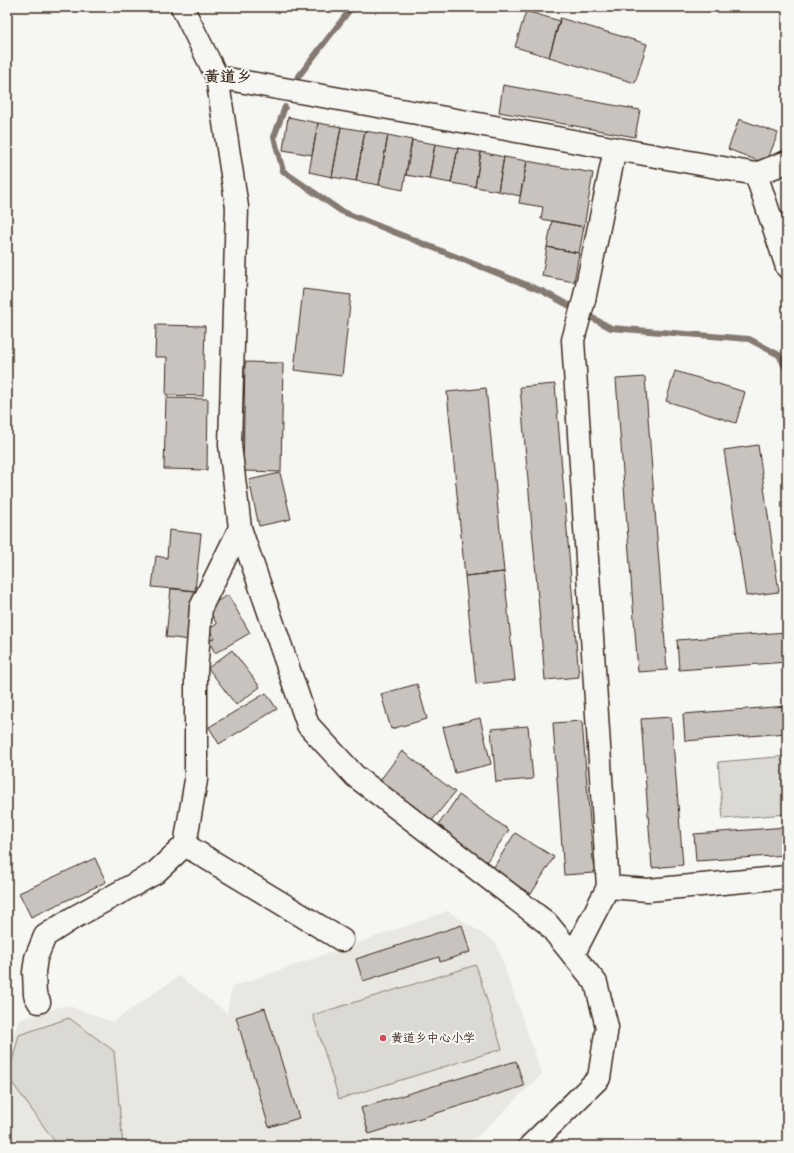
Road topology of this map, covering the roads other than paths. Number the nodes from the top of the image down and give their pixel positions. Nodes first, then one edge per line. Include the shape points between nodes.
1 (182, 7) edge
2 (217, 77) junction
3 (616, 149) junction
4 (787, 162) edge
5 (756, 174) junction
6 (787, 267) edge
7 (240, 528) junction
8 (185, 845) junction
9 (787, 877) edge
10 (608, 887) junction
11 (342, 940) dead end
12 (573, 955) junction
13 (39, 1002) dead end
14 (530, 1146) edge

1 - 2 street
2 - 3 street
2 - 7 street via 237,207 230,445
3 - 5 street
3 - 10 street via 573,340
4 - 5 street
5 - 6 street
7 - 8 street via 201,607 196,672 196,780
7 - 12 street via 308,725 355,776 547,923
8 - 11 street
8 - 13 street via 155,873 45,936 36,958 34,972 35,995
9 - 10 street via 648,890
10 - 12 street
12 - 14 street via 596,983 607,1027 599,1078

